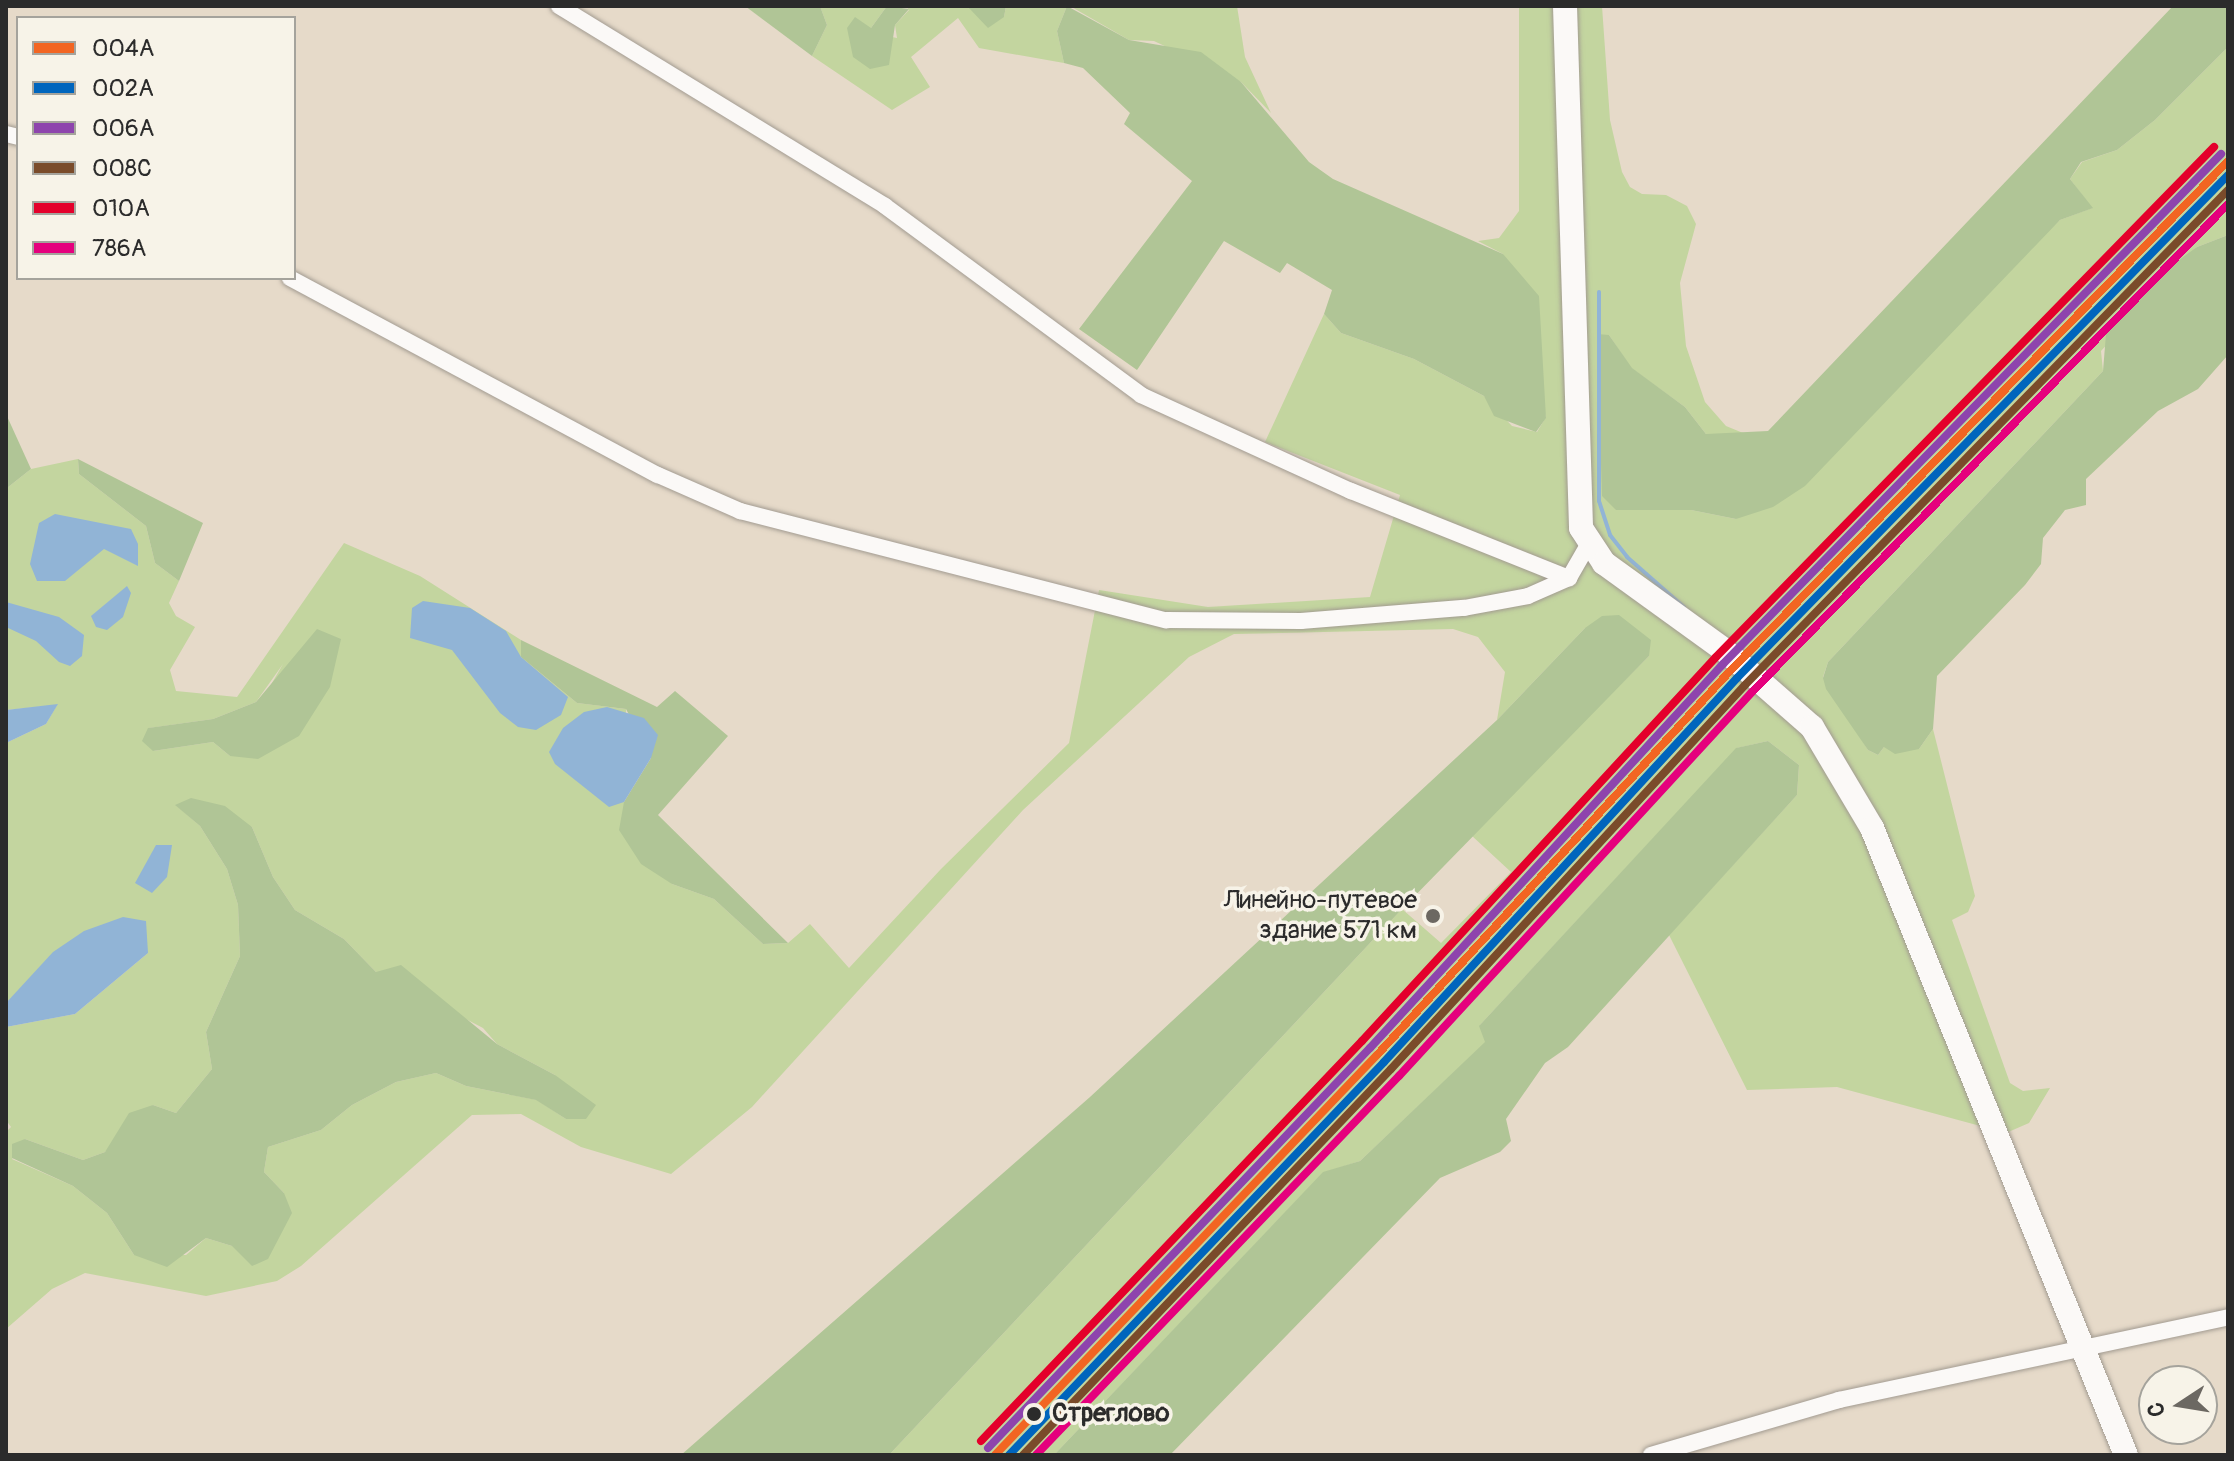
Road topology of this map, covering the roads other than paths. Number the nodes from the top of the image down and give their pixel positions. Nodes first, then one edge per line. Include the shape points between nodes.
1 (559, 6) edge
2 (1565, 6) edge
3 (294, 280) edge
4 (1588, 545) junction
5 (1569, 578) junction
6 (2228, 1317) edge
7 (2082, 1344) junction
8 (1651, 1455) edge
9 (2126, 1455) edge

1 - 5 street via 885,206 1141,395 1351,491
2 - 4 street via 1576,497
3 - 5 street via 658,475 740,511 1166,620 1301,621 1464,608 1528,596
4 - 5 street
4 - 7 street via 1604,563 1724,650 1812,727 1872,828
6 - 7 street
7 - 8 street via 1839,1400
7 - 9 street

